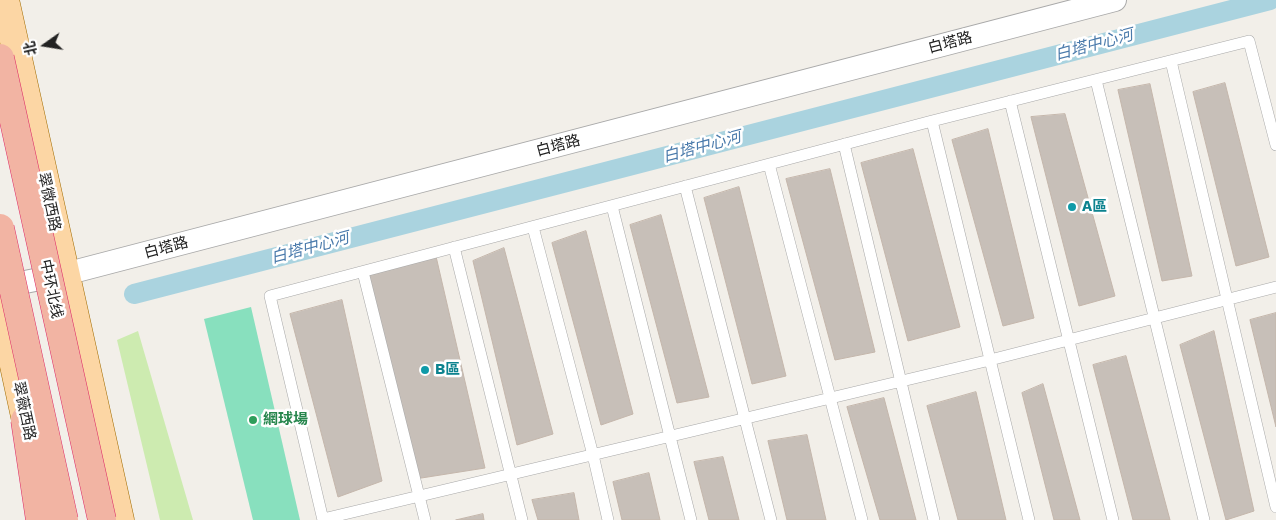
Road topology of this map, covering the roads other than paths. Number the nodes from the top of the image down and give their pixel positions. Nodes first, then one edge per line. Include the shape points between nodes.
1 (5, 0) edge
2 (1115, 0) edge
3 (0, 58) edge
4 (1171, 61) junction
5 (1096, 80) junction
6 (1010, 101) junction
7 (932, 121) junction
8 (844, 144) junction
9 (1276, 145) edge
10 (769, 164) junction
11 (685, 186) junction
12 (612, 206) junction
13 (533, 227) junction
14 (0, 228) edge
15 (0, 245) edge
16 (454, 248) junction
17 (363, 272) junction
18 (65, 274) junction
19 (0, 287) edge
20 (1276, 287) edge
21 (1227, 299) junction
22 (0, 301) edge
23 (1154, 318) junction
24 (1069, 340) junction
25 (990, 360) junction
26 (901, 382) junction
27 (830, 399) junction
28 (745, 419) junction
29 (670, 437) junction
30 (593, 455) junction
31 (510, 475) junction
32 (419, 496) junction
33 (1276, 507) edge
34 (40, 520) edge
35 (48, 520) edge
36 (64, 520) edge
37 (102, 520) edge
38 (120, 520) edge
39 (323, 520) edge
40 (425, 520) edge
41 (522, 520) edge
42 (608, 520) edge
43 (690, 520) edge
44 (772, 520) edge
45 (862, 520) edge
46 (934, 520) edge
47 (1029, 520) edge
48 (1113, 520) edge
49 (1204, 520) edge

1 - 18 main road, 翠微西路
2 - 18 street, 白塔路
3 - 37 highway, 中环北线, bridge
4 - 5 lane
4 - 9 lane via 1250,41
4 - 21 lane
5 - 6 lane
5 - 23 lane
6 - 7 lane
6 - 24 lane
7 - 8 lane
7 - 25 lane
8 - 10 lane
8 - 26 lane
10 - 11 lane
10 - 27 lane
11 - 12 lane
11 - 28 lane
12 - 13 lane
12 - 29 lane
13 - 16 lane
13 - 30 lane
14 - 36 highway, bridge
15 - 34 highway, bridge
16 - 17 lane
16 - 31 lane
17 - 32 lane
17 - 39 lane via 270,296
18 - 19 street, 白塔路
18 - 38 main road, 翠微西路
20 - 21 lane
21 - 23 lane
21 - 33 lane
22 - 35 main road, 翠薇西路
23 - 24 lane
23 - 49 lane
24 - 25 lane
24 - 48 lane
25 - 26 lane
25 - 47 lane
26 - 27 lane
26 - 46 lane
27 - 28 lane
27 - 45 lane
28 - 29 lane
28 - 44 lane
29 - 30 lane
29 - 43 lane
30 - 31 lane
30 - 42 lane
31 - 32 lane
31 - 41 lane
32 - 39 lane
32 - 40 lane

